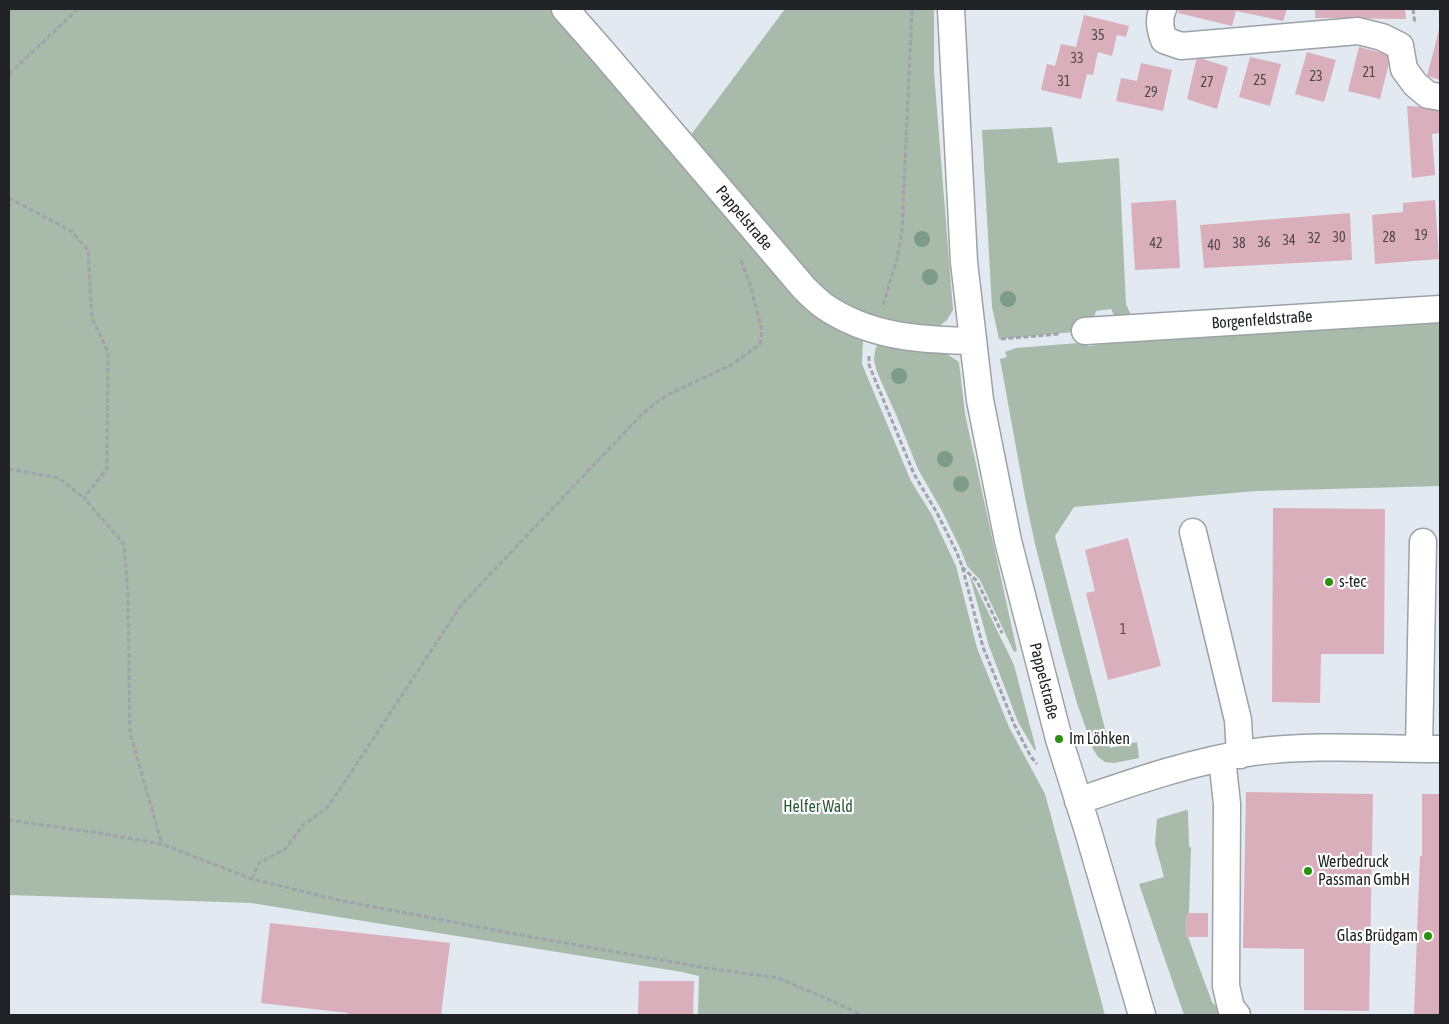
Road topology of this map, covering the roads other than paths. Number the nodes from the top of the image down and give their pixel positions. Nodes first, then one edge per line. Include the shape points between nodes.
1 (565, 9) edge
2 (951, 9) edge
3 (1163, 9) edge
4 (1440, 97) edge
5 (1440, 309) edge
6 (1085, 331) road end
7 (973, 341) junction
8 (1193, 532) dead end
9 (1423, 542) dead end
10 (1430, 749) edge
11 (1231, 756) junction
12 (1078, 801) junction
13 (1142, 1015) edge
14 (1237, 1015) edge

1 - 7 street, Pappelstraße via 822,306 874,331 916,339
2 - 7 street, Pappelstraße via 964,262
3 - 4 street via 1159,27 1164,40 1181,46 1358,31 1382,37 1400,46 1404,69 1415,84 1428,94
5 - 6 street, Borgenfeldstraße
7 - 12 street, Pappelstraße via 980,400 1008,541
8 - 11 street via 1238,720
9 - 10 street
10 - 11 street via 1287,749
11 - 12 street via 1147,777
11 - 14 street via 1227,804 1226,986 1231,1008
12 - 13 street, Pappelstraße

